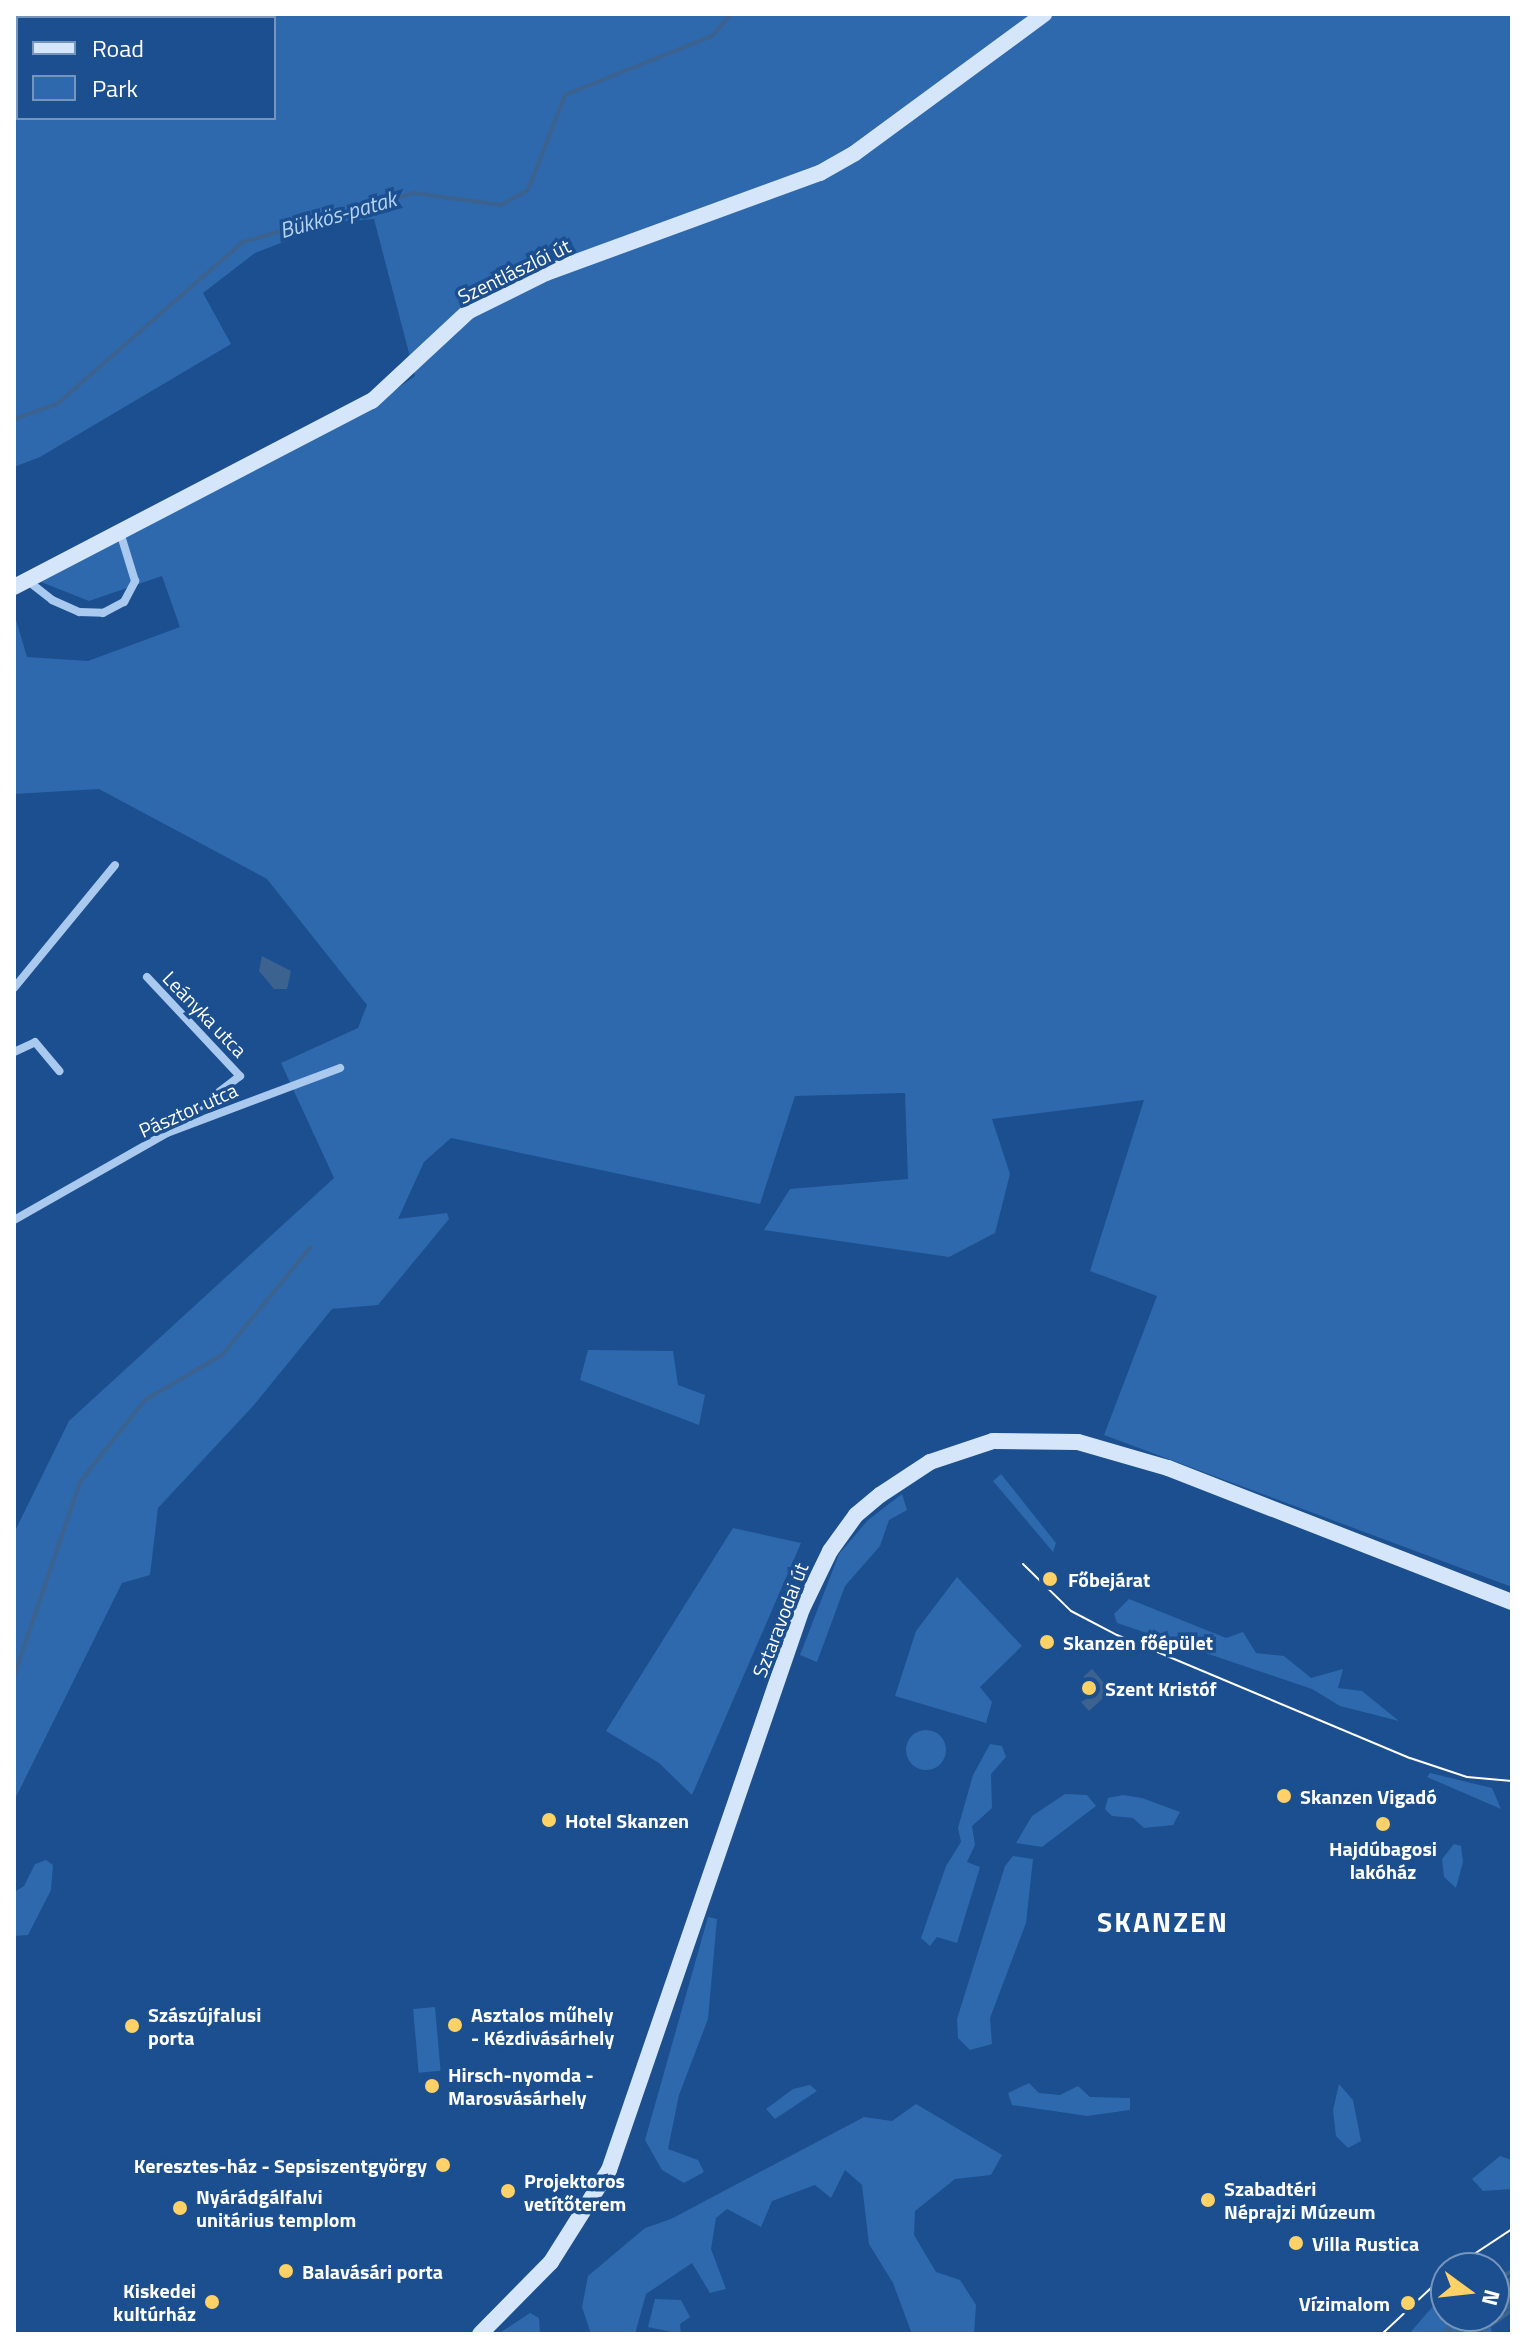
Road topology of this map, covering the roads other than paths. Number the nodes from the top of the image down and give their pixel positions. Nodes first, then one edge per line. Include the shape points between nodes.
1 (1044, 14) edge
2 (119, 528) junction
3 (21, 584) edge
4 (115, 865) dead end
5 (147, 977) dead end
6 (14, 988) edge
7 (14, 1052) edge
8 (340, 1068) dead end
9 (59, 1071) dead end
10 (167, 1133) junction
11 (14, 1220) edge
12 (1512, 1602) edge
13 (480, 2334) edge

1 - 2 street, Szentlászlói út via 844,160 546,273 469,311 372,401
2 - 3 street, Szentlászlói út
2 - 3 street via 135,581 124,602 103,613 79,612
4 - 6 street
5 - 10 street, Leányka utca via 240,1076
7 - 9 street via 35,1042
8 - 10 street, Pásztor utca
10 - 11 street, Pásztor utca
12 - 13 street, Sztaravodai út via 1168,1468 1078,1442 993,1441 930,1462 880,1495 856,1515 830,1551 802,1609 609,2170 551,2262

